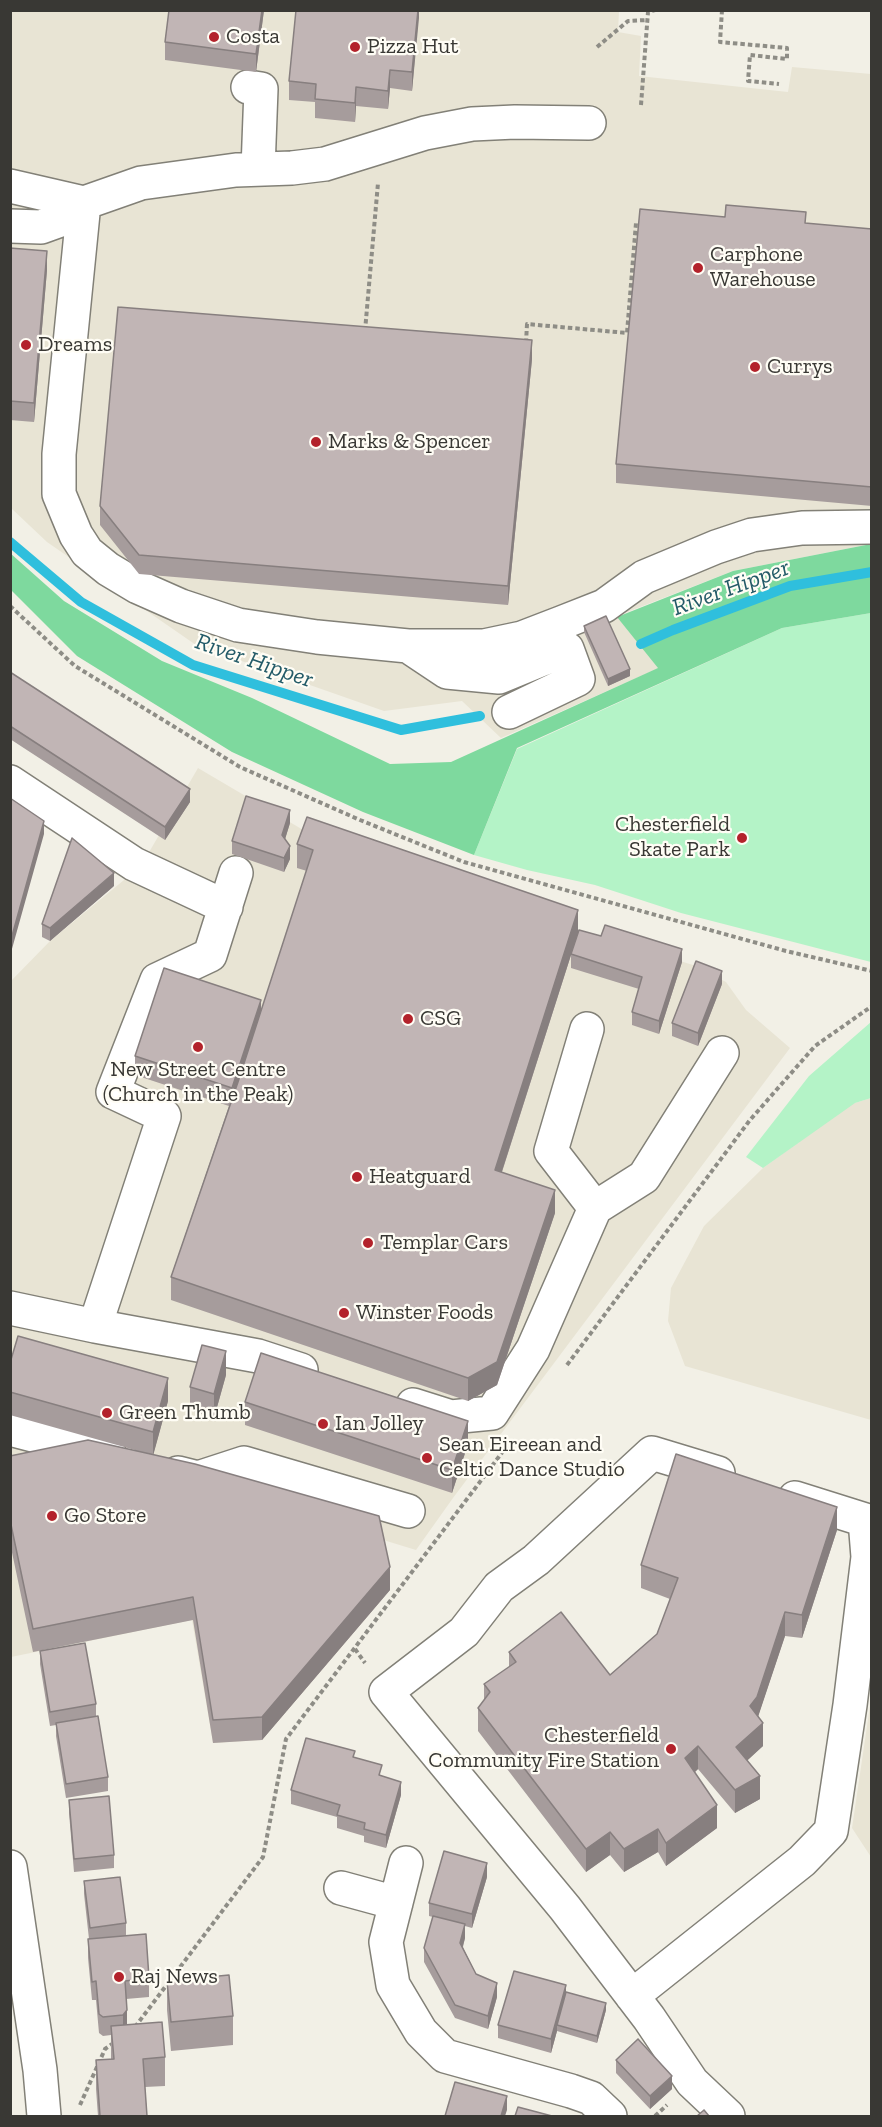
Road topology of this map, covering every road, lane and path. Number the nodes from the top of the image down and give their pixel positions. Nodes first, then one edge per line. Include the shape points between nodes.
1 (655, 10) edge
2 (723, 10) edge
3 (647, 20) junction
4 (597, 47) dead end
5 (779, 84) dead end
6 (248, 87) dead end
7 (641, 105) dead end
8 (589, 123) dead end
9 (370, 151) junction
10 (258, 169) junction
11 (10, 186) edge
12 (84, 203) junction
13 (648, 224) edge
14 (10, 226) edge
15 (363, 341) edge
16 (526, 344) edge
17 (872, 527) edge
18 (10, 606) edge
19 (408, 646) junction
20 (508, 712) dead end
21 (10, 782) edge
22 (236, 873) dead end
23 (226, 907) junction
24 (872, 971) edge
25 (872, 1006) edge
26 (587, 1029) dead end
27 (722, 1053) dead end
28 (595, 1208) junction
29 (10, 1308) edge
30 (95, 1326) junction
31 (561, 1372) dead end
32 (326, 1378) edge
33 (383, 1396) edge
34 (10, 1429) edge
35 (508, 1445) dead end
36 (408, 1511) dead end
37 (406, 1863) dead end
38 (10, 1867) edge
39 (341, 1888) dead end
40 (396, 1903) junction
41 (632, 1996) junction
42 (130, 2033) edge
43 (122, 2038) edge
44 (80, 2107) dead end
45 (44, 2116) edge
46 (610, 2116) edge
47 (728, 2116) edge

1 - 3 path via 648,12
2 - 5 path via 720,42 787,48 787,59 750,55 748,81
3 - 4 path via 628,21
3 - 7 path
6 - 10 street via 261,89
8 - 9 street via 472,124 425,133
9 - 10 street via 325,164
9 - 15 path via 378,185
10 - 12 street via 141,183
11 - 12 street
12 - 14 street via 66,218 41,227
12 - 19 street via 59,454 59,494 75,535 87,552 138,587 238,625
13 - 16 path via 636,224 627,333 528,324
17 - 19 street via 802,528 752,535 644,577 604,606 522,638 484,646
18 - 24 path via 75,666 94,678 240,767 360,820 464,862
19 - 20 street via 447,672 499,677 567,649 578,680
21 - 23 street via 134,864
22 - 23 street
23 - 30 street via 210,955 157,980 113,1092 164,1116
25 - 31 path via 815,1046 750,1120
26 - 28 street via 551,1151
27 - 28 street via 644,1177
28 - 33 street via 533,1349 492,1413 451,1417
29 - 30 street
30 - 32 street via 258,1356
34 - 36 street via 198,1478 244,1463
35 - 42 path via 286,1739 263,1857
37 - 40 street
38 - 45 street
39 - 40 street
40 - 46 street via 386,1942 393,1984 421,2032 445,2056 591,2098
41 - 41 street via 565,1908 386,1692 464,1632 499,1587 536,1560 652,1453 865,1520 868,1557 831,1831 802,1861
41 - 47 street via 692,2082
43 - 44 path via 105,2049

